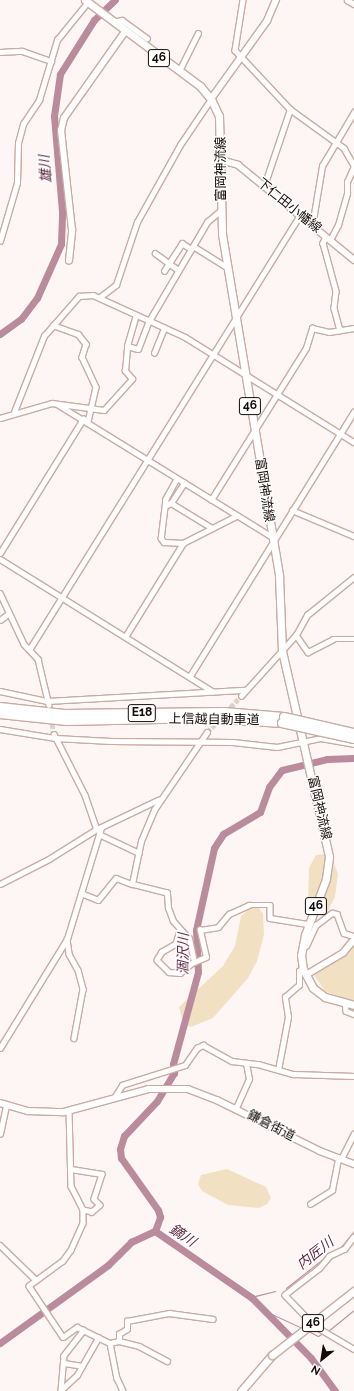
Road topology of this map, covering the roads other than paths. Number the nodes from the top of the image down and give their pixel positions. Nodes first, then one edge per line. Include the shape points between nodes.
1 (243, 0) edge
2 (276, 0) edge
3 (347, 0) edge
4 (88, 2) edge
5 (354, 4) edge
6 (110, 20) junction
7 (125, 32) junction
8 (198, 33) dead end
9 (147, 38) dead end
10 (0, 52) edge
11 (242, 55) junction
12 (51, 61) junction
13 (179, 72) junction
14 (211, 99) junction
15 (290, 110) junction
16 (354, 112) edge
17 (334, 142) junction
18 (221, 160) junction
19 (354, 166) edge
20 (264, 186) junction
21 (220, 210) junction
22 (300, 215) junction
23 (312, 226) junction
24 (328, 238) junction
25 (0, 241) edge
26 (192, 248) junction
27 (155, 253) dead end
28 (354, 260) edge
29 (69, 261) dead end
30 (169, 263) junction
31 (227, 267) junction
32 (177, 269) junction
33 (164, 270) dead end
34 (100, 297) junction
35 (136, 315) junction
36 (234, 319) junction
37 (149, 321) junction
38 (53, 325) junction
39 (164, 328) junction
40 (354, 329) edge
41 (340, 330) junction
42 (127, 346) junction
43 (154, 353) dead end
44 (213, 354) junction
45 (244, 373) junction
46 (276, 394) junction
47 (57, 404) junction
48 (93, 407) junction
49 (14, 412) junction
50 (354, 412) edge
51 (0, 418) edge
52 (83, 419) junction
53 (88, 423) junction
54 (254, 430) junction
55 (341, 433) junction
56 (354, 442) edge
57 (147, 460) junction
58 (178, 479) junction
59 (184, 483) junction
60 (210, 500) junction
61 (172, 503) junction
62 (165, 506) junction
63 (292, 510) junction
64 (236, 516) junction
65 (212, 528) junction
66 (354, 536) edge
67 (272, 540) junction
68 (183, 543) junction
69 (0, 553) edge
70 (0, 559) edge
71 (354, 577) edge
72 (352, 583) edge
73 (0, 593) edge
74 (62, 596) junction
75 (8, 614) junction
76 (0, 620) edge
77 (296, 635) junction
78 (125, 636) junction
79 (354, 639) edge
80 (29, 650) junction
81 (282, 651) junction
82 (190, 676) junction
83 (246, 690) junction
84 (0, 691) edge
85 (212, 691) junction
86 (241, 696) tunnel mouth
87 (48, 703) junction
88 (0, 707) edge
89 (0, 714) edge
90 (283, 720) junction
91 (0, 729) edge
92 (207, 732) tunnel mouth
93 (354, 732) edge
94 (54, 736) junction
95 (354, 739) edge
96 (199, 742) junction
97 (302, 743) junction
98 (354, 744) edge
99 (159, 799) junction
100 (99, 830) junction
101 (139, 853) junction
102 (0, 884) edge
103 (132, 884) junction
104 (81, 893) junction
105 (309, 924) junction
106 (180, 930) junction
107 (354, 936) edge
108 (67, 939) junction
109 (354, 940) edge
110 (302, 946) junction
111 (194, 962) junction
112 (305, 972) junction
113 (345, 1003) junction
114 (354, 1005) edge
115 (354, 1014) edge
116 (74, 1038) dead end
117 (0, 1048) edge
118 (246, 1063) junction
119 (278, 1070) junction
120 (354, 1076) edge
121 (114, 1098) junction
122 (3, 1104) edge
123 (236, 1108) junction
124 (69, 1111) junction
125 (0, 1134) edge
126 (354, 1134) edge
127 (340, 1158) junction
128 (354, 1164) edge
129 (71, 1169) junction
130 (310, 1204) dead end
131 (83, 1210) junction
132 (354, 1237) edge
133 (0, 1245) edge
134 (36, 1280) junction
135 (354, 1291) edge
136 (213, 1319) dead end
137 (84, 1330) junction
138 (98, 1338) junction
139 (119, 1341) junction
140 (110, 1343) junction
141 (353, 1346) edge
142 (167, 1361) dead end
143 (64, 1362) junction
144 (82, 1366) junction
145 (123, 1391) edge
146 (241, 1391) edge

1 - 11 street via 235,50
2 - 11 street via 267,21
3 - 5 street
4 - 6 main road, 富岡神流線 / 46
4 - 12 street via 62,32
6 - 7 main road, 富岡神流線 / 46
6 - 9 street via 122,20
7 - 13 main road, 富岡神流線 / 46
7 - 29 street via 64,118 61,131 72,230
8 - 13 street
10 - 12 street via 22,51
11 - 14 street
11 - 15 street
12 - 25 street via 39,100 23,124 18,143 17,183
13 - 14 main road, 富岡神流線 / 46
14 - 18 main road, 富岡神流線 / 46 via 220,122
14 - 34 street via 180,145 137,222 116,285
15 - 17 street
15 - 20 street
16 - 17 street
17 - 19 street via 344,148
17 - 23 street via 320,174
18 - 20 main road, 下仁田小幡線 via 238,165
18 - 21 main road, 富岡神流線 / 46
19 - 24 street via 347,182 347,193 338,225
20 - 22 main road, 下仁田小幡線
21 - 26 street via 213,214
21 - 31 main road, 富岡神流線 / 46
22 - 23 main road, 下仁田小幡線
22 - 36 street
23 - 24 main road, 下仁田小幡線
24 - 28 main road, 下仁田小幡線
24 - 41 street via 323,242 336,291 334,308
26 - 30 street via 182,243
26 - 31 street
26 - 32 street
27 - 30 street
30 - 32 street
30 - 33 street
31 - 36 main road, 富岡神流線 / 46
32 - 37 street
34 - 35 street
34 - 38 street via 79,296
35 - 37 street
35 - 42 street
36 - 44 street
36 - 45 main road, 富岡神流線 / 46
37 - 39 street
37 - 42 street via 138,349
38 - 48 street via 78,334 86,344 82,357 96,387
38 - 49 street via 44,336
39 - 43 street
39 - 44 street
40 - 41 street
41 - 46 street via 329,332 312,328 306,348
42 - 48 street via 125,371 132,379 121,395 104,410
44 - 45 street
44 - 57 street
45 - 46 street
45 - 54 main road, 富岡神流線 / 46
46 - 54 street
46 - 55 street
47 - 48 street
47 - 49 street
47 - 52 street
48 - 53 street
49 - 51 street
50 - 55 street
52 - 53 street
52 - 69 street
53 - 57 street
54 - 60 street
54 - 67 main road, 富岡神流線 / 46
55 - 56 street
55 - 63 street
57 - 58 street
57 - 74 street
58 - 59 street
58 - 62 street
59 - 60 street
59 - 61 street
60 - 64 street
61 - 62 street
61 - 65 street
62 - 68 street via 162,538 164,542
63 - 66 street
63 - 67 street
64 - 65 street
64 - 67 street
65 - 68 street
67 - 81 main road, 富岡神流線 / 46 via 279,576
67 - 82 street
68 - 78 street
70 - 74 street
71 - 72 street
72 - 77 street via 307,615
73 - 75 street
74 - 78 street
74 - 80 street
75 - 76 street
75 - 80 street
77 - 79 street via 308,652 333,639
77 - 81 street
78 - 82 street
80 - 87 street via 38,659
81 - 83 street
81 - 97 main road, 富岡神流線 / 46
82 - 85 street
83 - 85 street
83 - 86 street
84 - 87 street
85 - 87 street
88 - 90 highway, 上信越自動車道 / E18 via 59,714 218,712
89 - 90 highway, 上信越自動車道 / E18 via 68,721 206,718
90 - 93 highway, 上信越自動車道 / E18, bridge
90 - 95 highway, 上信越自動車道 / E18, bridge
91 - 94 street
92 - 96 street
94 - 96 street
94 - 100 street via 85,795
96 - 97 street via 277,747
96 - 99 street
97 - 98 street via 329,739
97 - 105 main road, 富岡神流線 / 46 via 329,857 326,879
99 - 100 street
99 - 101 street via 141,841
100 - 101 street
100 - 102 street
100 - 104 street
101 - 103 street
103 - 104 street via 116,878 98,900
103 - 106 street via 167,893 168,908
104 - 108 street
105 - 110 main road, 富岡神流線 / 46
105 - 111 street via 270,918 270,905 249,904 229,914 218,927 200,930 206,957
106 - 111 street via 189,939
106 - 111 street via 176,944 162,952 157,960 169,972 180,973
107 - 110 street via 344,933 336,914 332,913 316,925 306,946
108 - 116 street via 69,954 78,970 83,989
108 - 117 street
109 - 112 street via 343,953
110 - 112 main road, 富岡神流線 / 46
112 - 113 main road via 319,993
112 - 119 street via 299,971 299,985 285,997 288,1017
113 - 114 main road
113 - 115 street via 346,1011
118 - 119 street
118 - 121 street via 232,1061 203,1045 197,1048 185,1065 122,1085
118 - 123 street via 249,1079
119 - 120 street via 305,1075
121 - 123 street, 鎌倉街道 via 149,1089 188,1089
121 - 124 street
122 - 124 street via 44,1112
122 - 125 street
123 - 127 street, 鎌倉街道
124 - 129 street
126 - 127 street
127 - 128 street, 鎌倉街道
127 - 130 street via 332,1190
129 - 131 street via 73,1194
129 - 131 street via 102,1174 94,1199 100,1205 92,1212
131 - 134 street via 83,1224 71,1250
132 - 141 street via 345,1249 330,1256 320,1268 285,1295 304,1317
133 - 134 street
134 - 137 street via 30,1287 63,1337 75,1328
135 - 146 main road, 46, bridge via 272,1355
136 - 139 street via 169,1313 127,1321 127,1329 119,1334
137 - 138 street
137 - 143 street via 64,1356
138 - 140 street
138 - 144 street
139 - 140 street
139 - 142 street via 139,1346
140 - 145 street via 117,1378
143 - 144 street
143 - 144 street via 61,1390

